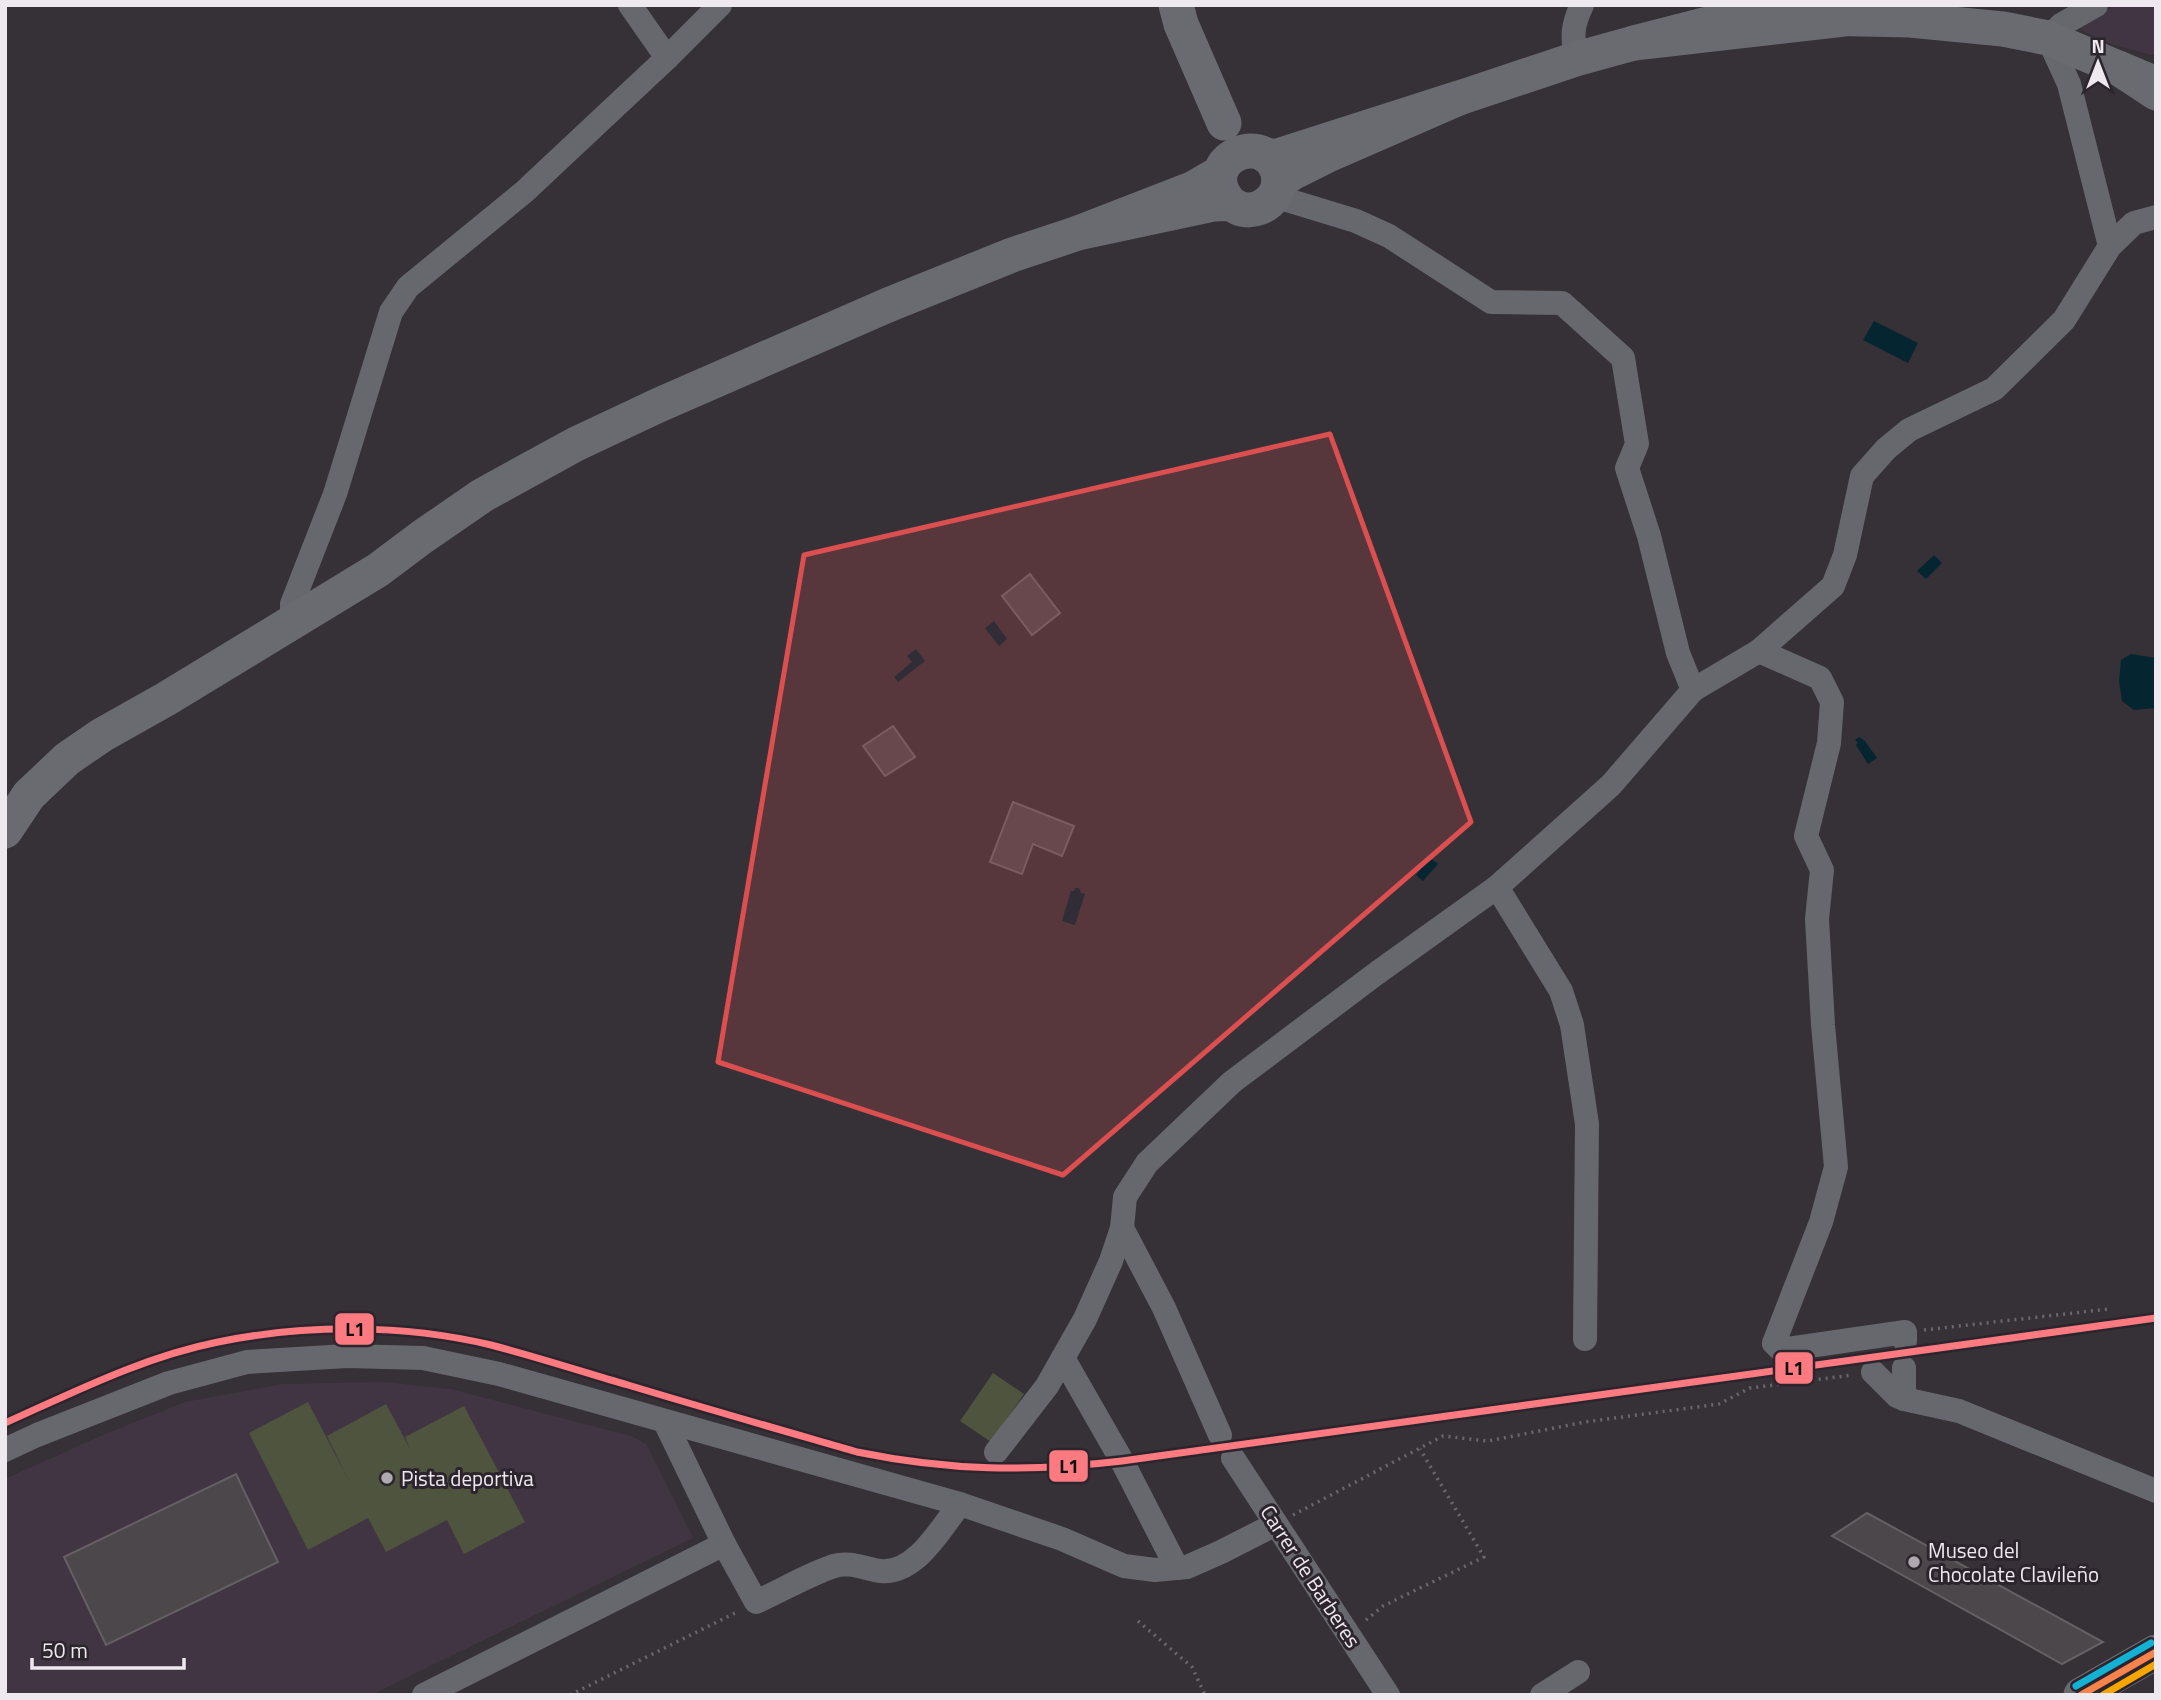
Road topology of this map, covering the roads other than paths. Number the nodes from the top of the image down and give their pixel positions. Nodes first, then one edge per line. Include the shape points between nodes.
1 (630, 5) edge
2 (720, 5) edge
3 (1176, 5) edge
4 (1583, 5) edge
5 (2096, 5) edge
6 (2048, 38) junction
7 (667, 58) junction
8 (1576, 59) junction
9 (2118, 68) junction
10 (2156, 84) edge
11 (2156, 93) edge
12 (1249, 175) junction
13 (2156, 217) edge
14 (2110, 246) junction
15 (292, 623) junction
16 (1759, 651) junction
17 (1693, 690) junction
18 (5, 831) edge
19 (1497, 887) junction
20 (1122, 1228) junction
21 (1905, 1336) road end
22 (1585, 1339) dead end
23 (1063, 1358) junction
24 (1904, 1368) dead end
25 (1873, 1372) road end
26 (1903, 1399) junction
27 (665, 1422) junction
28 (1220, 1435) dead end
29 (5, 1450) edge
30 (996, 1452) dead end
31 (1233, 1458) dead end
32 (2156, 1491) edge
33 (960, 1504) junction
34 (1276, 1524) junction
35 (724, 1544) junction
36 (1177, 1568) junction
37 (2156, 1652) edge
38 (1578, 1672) dead end
39 (424, 1695) edge
40 (1388, 1695) edge
41 (1542, 1695) edge
42 (2081, 1695) edge

1 - 7 street
2 - 7 street
3 - 12 main road
4 - 8 street via 1574,22
5 - 6 street
6 - 8 main road via 1910,20 1763,17 1712,23
6 - 9 main road
6 - 14 street via 2069,84
7 - 15 street via 524,192 399,298 335,494 292,604
8 - 12 main road via 1459,98 1326,156
9 - 10 main road
9 - 11 main road
12 - 15 main road via 1194,188 1012,255 576,444 483,495 378,570
12 - 17 street via 1314,210 1389,236 1491,302 1562,303 1623,358 1637,444 1627,468 1650,536 1678,653
13 - 14 street via 2134,223
14 - 16 street via 2064,320 1994,389 1909,430 1862,476 1845,555 1833,586
15 - 18 main road via 67,758 29,795
16 - 17 street
16 - 21 street via 1820,678 1832,702 1829,743 1806,836 1822,870 1817,919 1836,1167 1821,1222 1774,1343 1781,1350
17 - 19 street via 1611,785
19 - 20 street via 1232,1082 1147,1163 1125,1197
19 - 22 street via 1561,991 1572,1025 1587,1124
20 - 23 street via 1102,1284
20 - 28 street via 1164,1308
23 - 30 street
23 - 36 street
24 - 26 street
25 - 26 street
26 - 32 street via 1958,1411
27 - 29 street via 499,1374 423,1358 347,1356 247,1362 169,1383
27 - 33 street
27 - 35 street
31 - 34 street, Carrer de Barberes
33 - 35 street via 917,1557 896,1571 836,1565 755,1602
33 - 36 street via 1124,1566
34 - 36 street
34 - 40 street, Carrer de Barberes
35 - 39 street
37 - 42 main road
38 - 41 street

